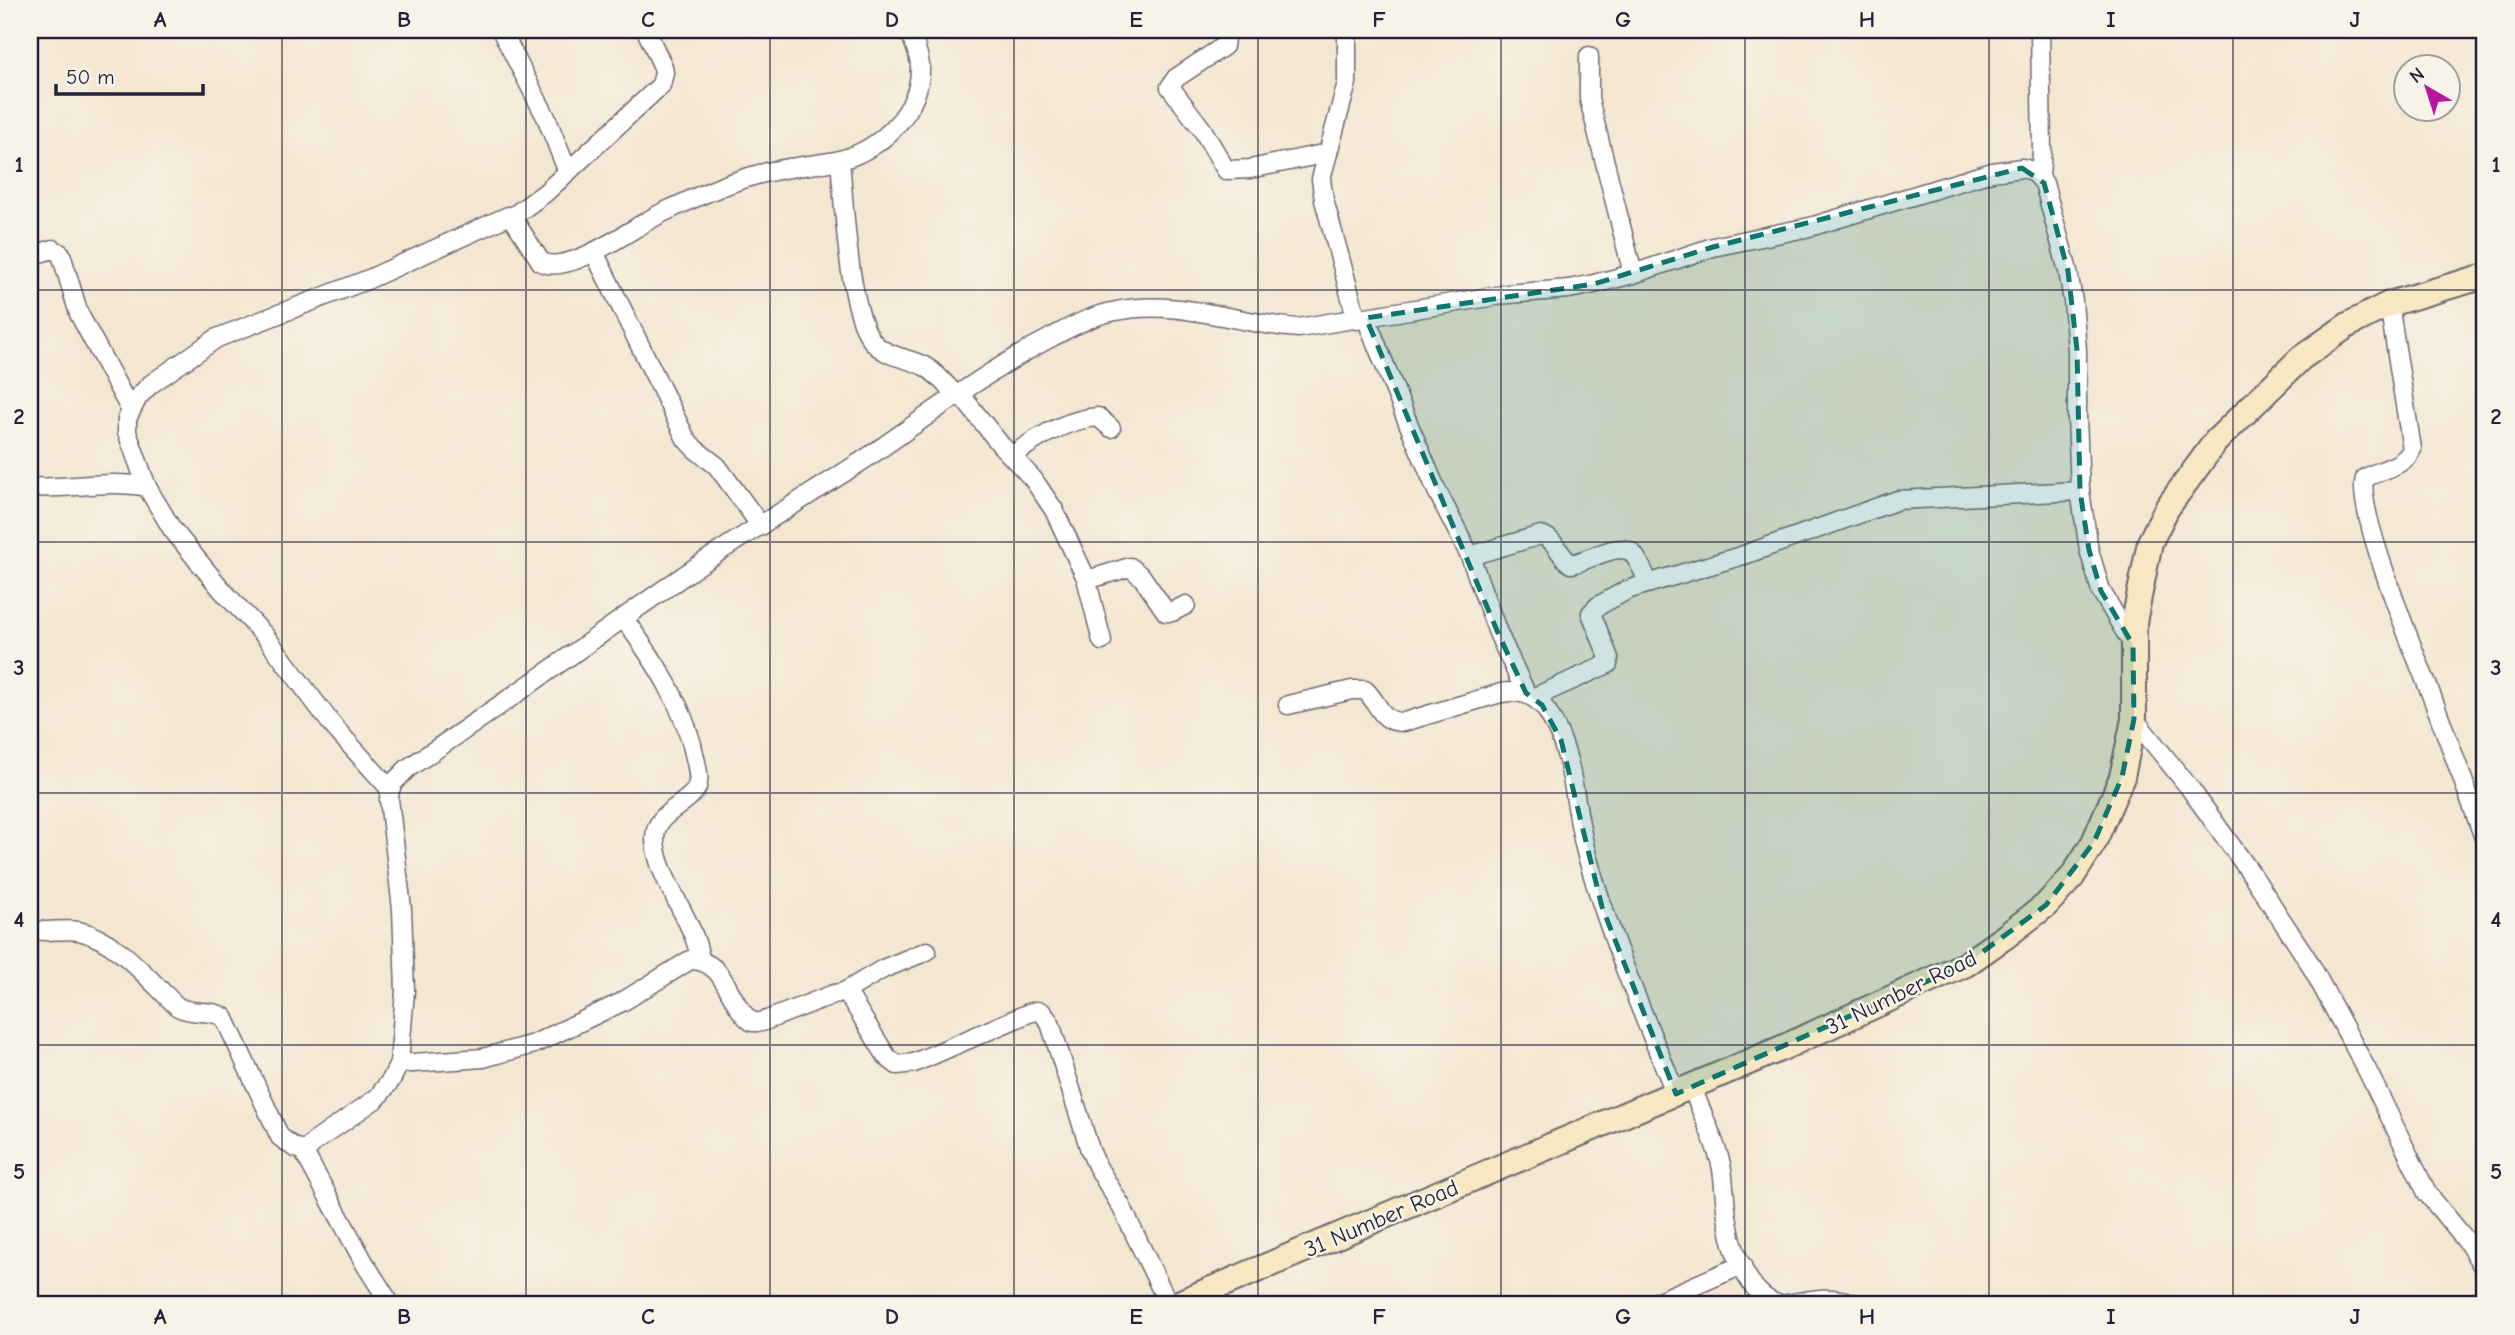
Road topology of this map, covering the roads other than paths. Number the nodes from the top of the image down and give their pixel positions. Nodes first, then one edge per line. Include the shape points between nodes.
1 (501, 30) edge
2 (646, 30) edge
3 (909, 30) edge
4 (1221, 30) edge
5 (1347, 30) edge
6 (2040, 30) edge
7 (1589, 56) dead end
8 (1328, 153) junction
9 (840, 159) junction
10 (567, 170) junction
11 (2040, 175) junction
12 (512, 217) junction
13 (594, 252) junction
14 (30, 257) edge
15 (1633, 274) junction
16 (2485, 276) edge
17 (2389, 304) junction
18 (1362, 319) junction
19 (959, 395) junction
20 (130, 409) junction
21 (1111, 428) dead end
22 (1012, 456) junction
23 (30, 487) edge
24 (147, 487) junction
25 (2080, 491) junction
26 (761, 526) junction
27 (1470, 556) junction
28 (1087, 580) junction
29 (1649, 583) junction
30 (1186, 605) dead end
31 (624, 619) junction
32 (1102, 641) dead end
33 (2133, 645) junction
34 (1530, 695) junction
35 (1288, 705) dead end
36 (2134, 719) junction
37 (390, 789) junction
38 (2484, 838) edge
39 (30, 929) edge
40 (928, 951) dead end
41 (700, 960) junction
42 (844, 992) junction
43 (399, 1064) junction
44 (1684, 1091) junction
45 (307, 1150) junction
46 (1742, 1265) junction
47 (2485, 1270) edge
48 (391, 1305) edge
49 (1171, 1305) edge
50 (1650, 1305) edge
51 (1781, 1305) edge
52 (1857, 1305) edge

1 - 10 street via 546,117
2 - 10 street via 663,67 660,85
3 - 9 street via 920,62 920,80 907,111 882,138 862,152
4 - 8 street via 1224,46 1176,78 1170,87 1226,170
5 - 8 street via 1348,83
6 - 11 street
7 - 15 street via 1589,99
8 - 18 street via 1322,190
9 - 13 street via 779,169 720,187 658,215
9 - 19 street via 855,298 869,339 886,352 924,366
10 - 12 street
11 - 15 street via 2022,168 1992,172 1810,227 1713,247
11 - 25 street via 2073,301
12 - 13 street via 546,265
12 - 20 street via 217,338 151,384
13 - 26 street via 686,439 717,466
14 - 20 street via 53,249 61,254 79,314
15 - 18 street via 1569,289 1508,294
16 - 17 main road, 31 Number Road
17 - 33 main road, 31 Number Road via 2348,325 2301,358 2216,441 2167,509 2150,542
17 - 38 street via 2412,449 2400,463 2365,478 2364,495 2406,634
18 - 19 street via 1298,328 1179,309 1116,311 1042,342
18 - 27 street
19 - 22 street
19 - 26 street
20 - 24 street via 127,432
21 - 22 street via 1098,417 1084,420 1045,434
22 - 28 street via 1044,494
23 - 24 street via 118,483
24 - 37 street via 205,571 266,637 333,726
25 - 29 street via 1898,500
25 - 33 street via 2101,591
26 - 31 street
27 - 29 street via 1541,535 1554,541 1571,564 1626,548
27 - 34 street via 1498,634
28 - 30 street via 1130,567 1166,612
28 - 32 street
29 - 34 street via 1611,598 1591,613 1608,664
31 - 37 street via 408,768
31 - 41 street via 669,687 693,744 698,787 660,820 655,842
33 - 36 main road, 31 Number Road
34 - 35 street via 1501,693 1404,722 1385,717 1365,690
34 - 44 street via 1549,714 1572,768 1587,855 1602,907 1634,994
36 - 44 main road, 31 Number Road via 2122,777 2094,842 2072,877 2046,905 1966,964
36 - 47 street via 2189,786 2295,940 2367,1070 2427,1193
37 - 43 street via 405,991
39 - 45 street via 92,936 127,959 178,1007 225,1017 280,1137
40 - 42 street via 883,969
41 - 42 street via 720,974 752,1022
41 - 43 street via 681,964 622,1002 534,1044 483,1058
42 - 49 street via 897,1065 914,1063 1029,1013 1046,1016 1090,1150
43 - 45 street via 377,1098
44 - 46 street via 1718,1154 1728,1222
44 - 49 main road, 31 Number Road
45 - 48 street via 311,1168
46 - 50 street
46 - 51 street via 1762,1296
51 - 52 street via 1824,1297

